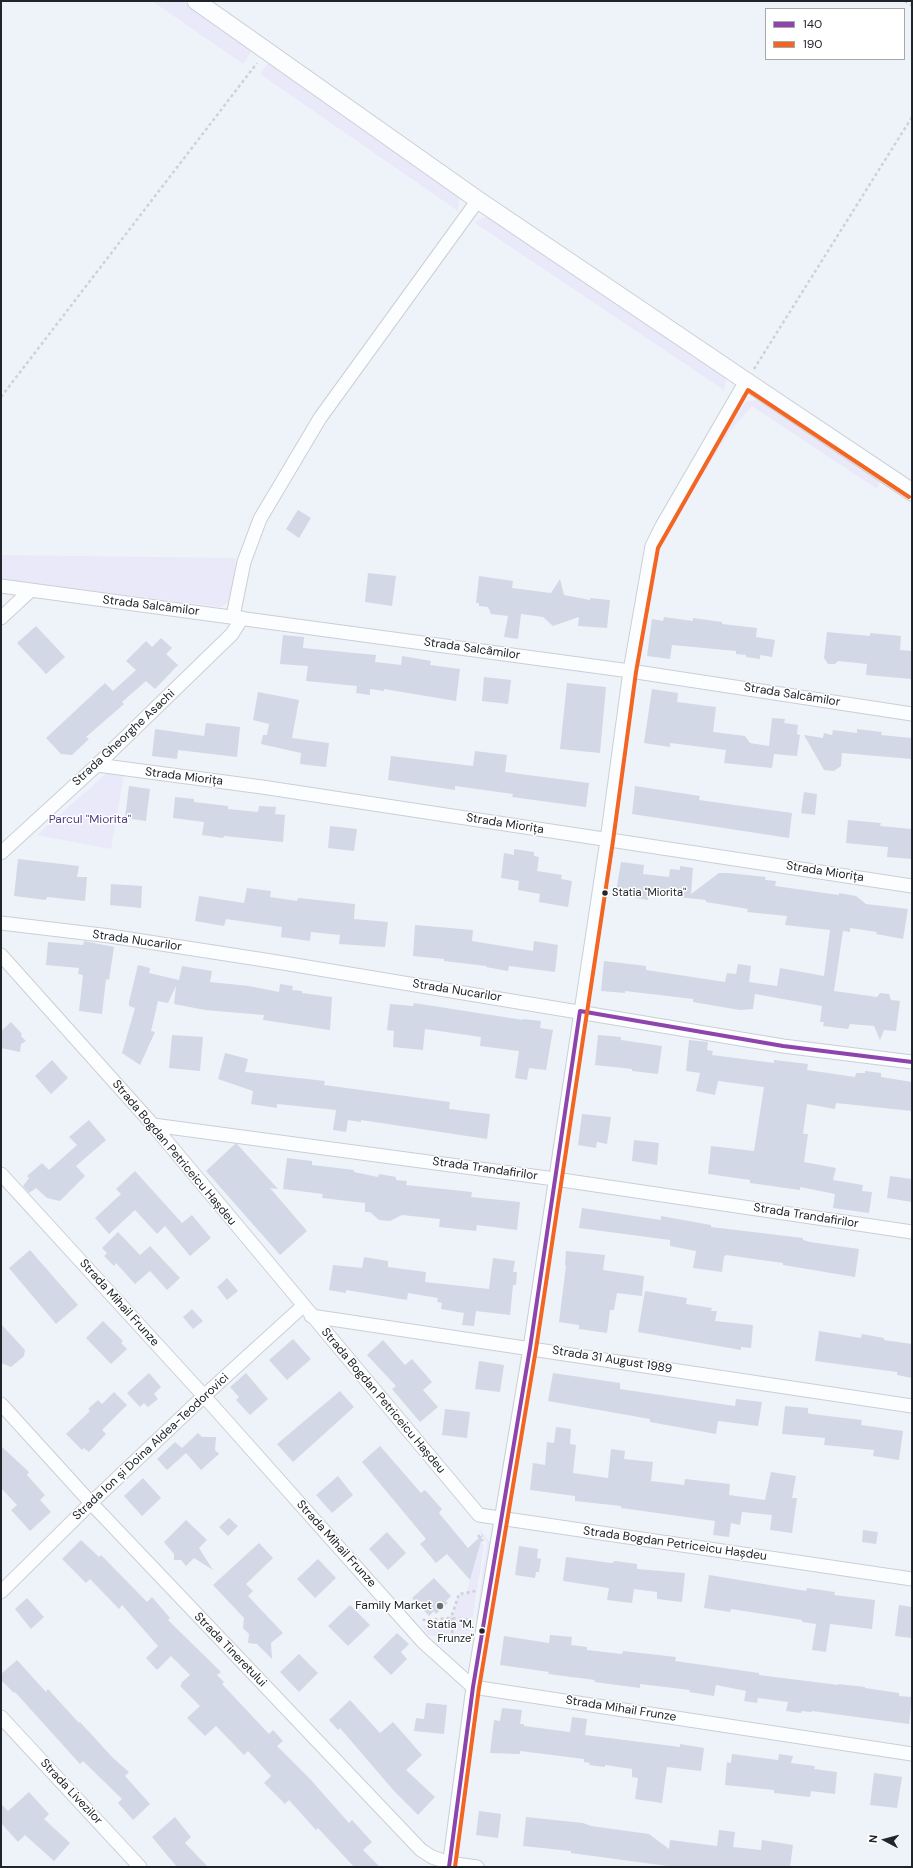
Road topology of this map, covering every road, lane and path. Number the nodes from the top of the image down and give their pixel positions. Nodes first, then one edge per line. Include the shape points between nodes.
1 (196, 1) edge
2 (905, 1) edge
3 (912, 6) edge
4 (266, 52) junction
5 (912, 117) edge
6 (478, 200) junction
7 (746, 382) junction
8 (1, 397) edge
9 (912, 492) edge
10 (1, 586) edge
11 (31, 590) junction
12 (238, 617) junction
13 (1, 618) edge
14 (630, 670) junction
15 (912, 714) edge
16 (97, 765) junction
17 (607, 840) junction
18 (1, 853) edge
19 (912, 886) edge
20 (1, 923) edge
21 (1, 955) edge
22 (580, 1011) junction
23 (912, 1062) edge
24 (153, 1125) junction
25 (1, 1174) edge
26 (555, 1179) junction
27 (912, 1232) edge
28 (307, 1311) junction
29 (530, 1348) junction
30 (204, 1396) junction
31 (1, 1404) edge
32 (912, 1406) edge
33 (91, 1503) junction
34 (502, 1518) junction
35 (912, 1579) edge
36 (478, 1591) dead end
37 (1, 1592) edge
38 (420, 1616) dead end
39 (451, 1618) junction
40 (474, 1620) dead end
41 (453, 1639) dead end
42 (473, 1687) junction
43 (1, 1717) edge
44 (912, 1754) edge
45 (449, 1865) edge
46 (140, 1867) edge
47 (477, 1867) edge

1 - 4 street
2 - 3 path
4 - 6 street
4 - 8 path
5 - 7 path
6 - 7 street
6 - 12 street via 320,418 260,519 244,562
7 - 9 street
7 - 14 street via 652,546
10 - 11 street, Strada Salcâmilor
11 - 12 street, Strada Salcâmilor
11 - 13 street
12 - 14 street, Strada Salcâmilor
12 - 16 street, Strada Gheorghe Asachi via 232,634
14 - 15 street, Strada Salcâmilor
14 - 17 street
16 - 17 street, Strada Miorița via 262,787
16 - 18 street, Strada Gheorghe Asachi
17 - 19 street, Strada Miorița
17 - 22 street
20 - 22 street, Strada Nucarilor via 110,936
21 - 24 street, Strada Bogdan Petriceicu Hașdeu
22 - 23 street, Strada Nucarilor via 783,1046
22 - 26 street
24 - 26 street, Strada Trandafirilor
24 - 28 street, Strada Bogdan Petriceicu Hașdeu
25 - 30 street, Strada Mihail Frunze
26 - 27 street, Strada Trandafirilor
26 - 29 street
28 - 29 street, Strada 31 August 1989
28 - 30 street, Strada Ion și Doina Aldea-Teodorovici
28 - 34 street, Strada Bogdan Petriceicu Hașdeu via 479,1515
29 - 32 street, Strada 31 August 1989
29 - 34 street
30 - 33 street, Strada Ion și Doina Aldea-Teodorovici
30 - 42 street, Strada Mihail Frunze via 423,1642
31 - 33 street, Strada Tineretului
33 - 37 street, Strada Ion și Doina Aldea-Teodorovici
33 - 45 street, Strada Tineretului via 421,1850
34 - 35 street, Strada Bogdan Petriceicu Hașdeu
34 - 42 street
36 - 39 path via 459,1594
38 - 39 path via 424,1620
39 - 40 path
39 - 41 path
42 - 44 street, Strada Mihail Frunze
42 - 45 street
43 - 46 street, Strada Livezilor
45 - 47 street, Strada Tineretului

